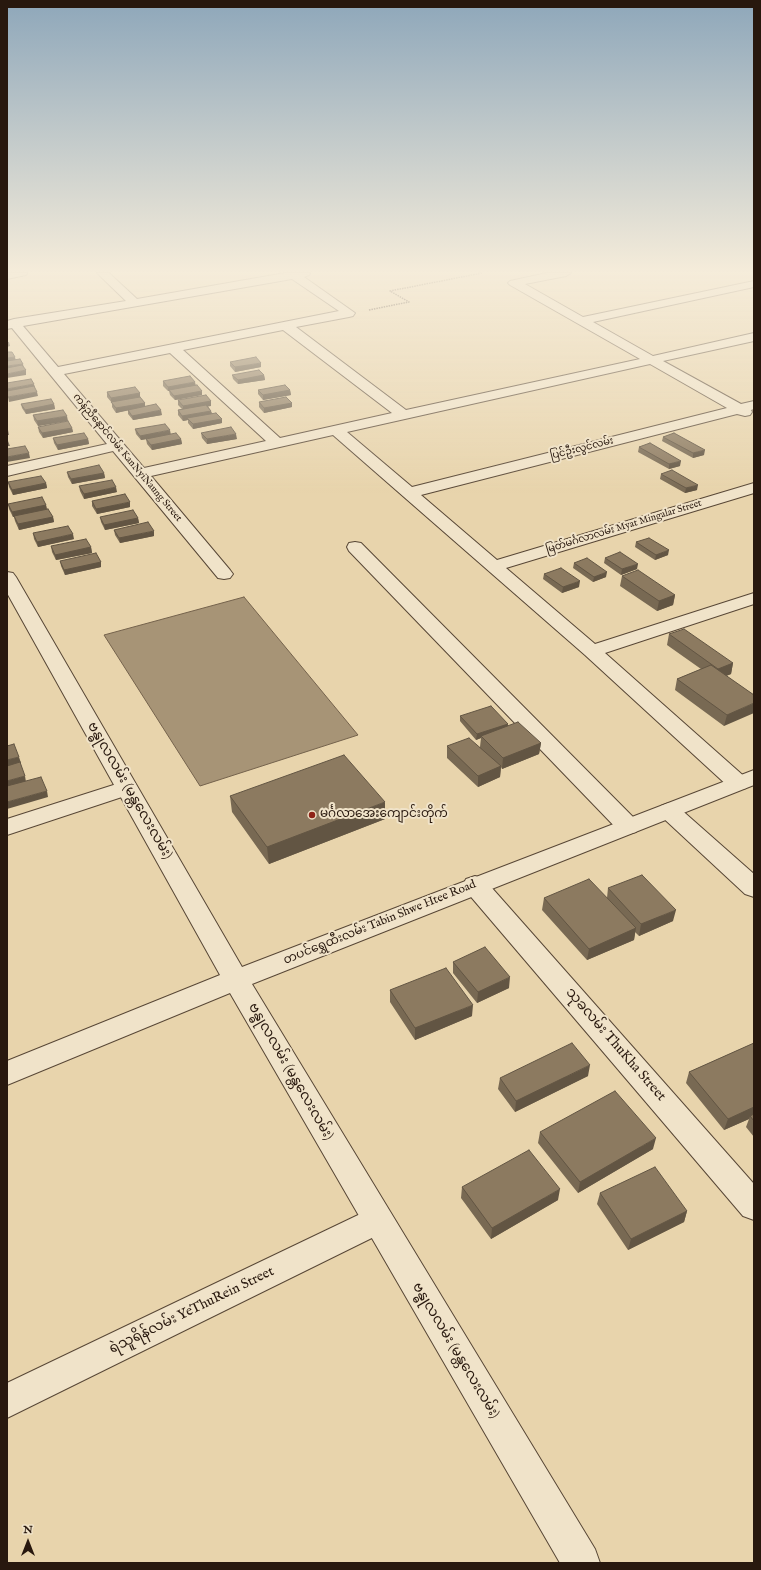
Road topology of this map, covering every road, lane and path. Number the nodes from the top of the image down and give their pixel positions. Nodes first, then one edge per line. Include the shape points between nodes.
1 (31, 346) edge
2 (182, 346) edge
3 (313, 346) edge
4 (626, 346) edge
5 (713, 346) edge
6 (173, 348) junction
7 (651, 360) junction
8 (54, 372) junction
9 (754, 405) edge
10 (739, 409) junction
11 (403, 415) junction
12 (754, 417) edge
13 (336, 430) junction
14 (277, 444) junction
15 (117, 446) junction
16 (7, 470) edge
17 (140, 474) junction
18 (754, 488) edge
19 (409, 493) junction
20 (355, 547) dead end
21 (494, 566) junction
22 (224, 574) dead end
23 (7, 577) edge
24 (754, 598) edge
25 (592, 651) junction
26 (746, 780) edge
27 (126, 788) junction
28 (669, 811) junction
29 (628, 826) junction
30 (7, 827) edge
31 (475, 885) junction
32 (754, 888) edge
33 (236, 980) junction
34 (7, 1073) edge
35 (754, 1206) edge
36 (376, 1220) junction
37 (7, 1401) edge
38 (581, 1563) edge

1 - 8 street, ကန်ညီနောင်လမ်း KanNyiNaung Street
2 - 6 street
3 - 11 street
4 - 7 street
5 - 7 street
6 - 8 street
6 - 14 street
7 - 10 street
7 - 11 street
8 - 15 street, ကန်ညီနောင်လမ်း KanNyiNaung Street
9 - 10 street, ပြင်ဦးလွင်လမ်း
10 - 12 street
10 - 19 street, ပြင်ဦးလွင်လမ်း
11 - 13 street
13 - 14 street
13 - 19 street
14 - 17 street
15 - 16 street
15 - 17 street, ကန်ညီနောင်လမ်း KanNyiNaung Street
17 - 22 street, ကန်ညီနောင်လမ်း KanNyiNaung Street
18 - 21 street, မြတ်မင်္ဂလာလမ်း Myat Mingalar Street
19 - 21 street
20 - 29 street
21 - 25 street
23 - 27 street, ဗန္ဓုလလမ်း (မန္တလေးလမ်း)
24 - 25 street
25 - 26 street
26 - 28 street, တပင်ရွှေထီးလမ်း Tabin Shwe Htee Road
27 - 30 street
27 - 33 street, ဗန္ဓုလလမ်း (မန္တလေးလမ်း)
28 - 29 street, တပင်ရွှေထီးလမ်း Tabin Shwe Htee Road
28 - 32 street
29 - 31 street, တပင်ရွှေထီးလမ်း Tabin Shwe Htee Road
31 - 33 street, တပင်ရွှေထီးလမ်း Tabin Shwe Htee Road
31 - 35 street, သုခလမ်း ThuKha Street
33 - 34 street, တပင်ရွှေထီးလမ်း Tabin Shwe Htee Road
33 - 36 street, ဗန္ဓုလလမ်း (မန္တလေးလမ်း)
36 - 37 street, ရဲသူရိန်လမ်း YeThuRein Street
36 - 38 street, ဗန္ဓုလလမ်း (မန္တလေးလမ်း)

